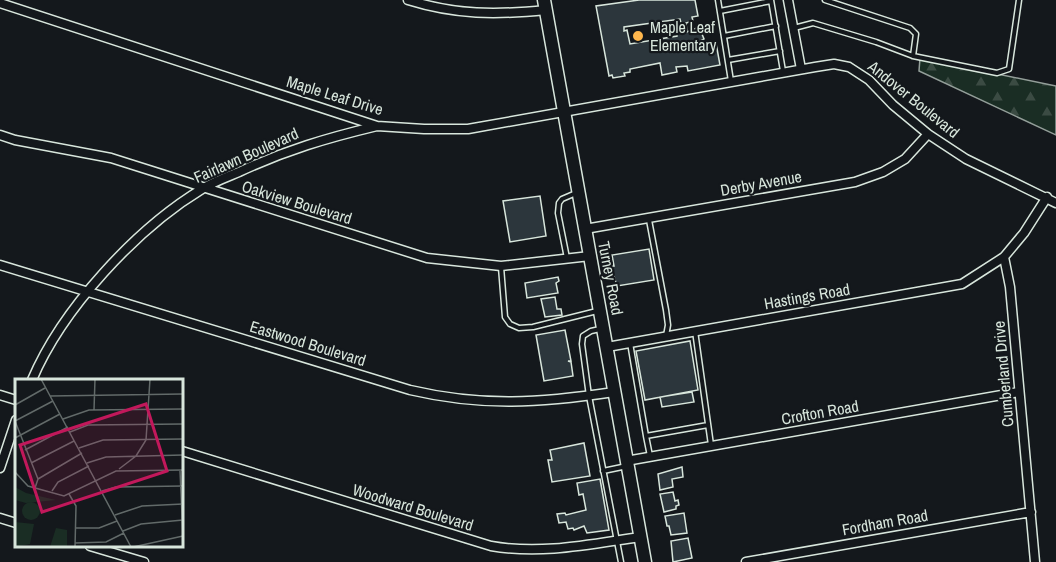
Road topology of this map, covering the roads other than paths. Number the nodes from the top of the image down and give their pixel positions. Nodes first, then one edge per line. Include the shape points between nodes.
1 (408, 0) edge
2 (718, 0) edge
3 (771, 0) edge
4 (788, 0) edge
5 (825, 0) edge
6 (1019, 0) edge
7 (0, 3) edge
8 (545, 5) edge
9 (720, 11) junction
10 (776, 26) junction
11 (793, 29) junction
12 (724, 36) junction
13 (780, 51) junction
14 (913, 56) junction
15 (728, 60) junction
16 (849, 67) joint
17 (801, 69) junction
18 (783, 72) junction
19 (731, 81) junction
20 (564, 112) junction
21 (377, 126) junction
22 (928, 134) junction
23 (0, 135) edge
24 (203, 188) junction
25 (579, 192) junction
26 (1047, 197) junction
27 (1056, 202) edge
28 (649, 218) junction
29 (585, 229) junction
30 (590, 256) junction
31 (1004, 257) junction
32 (567, 259) junction
33 (0, 265) edge
34 (501, 266) junction
35 (87, 291) junction
36 (600, 310) junction
37 (604, 329) junction
38 (695, 332) junction
39 (666, 337) junction
40 (630, 343) junction
41 (607, 347) junction
42 (33, 379) edge
43 (1018, 392) junction
44 (614, 393) junction
45 (0, 395) edge
46 (589, 396) junction
47 (15, 400) edge
48 (15, 423) edge
49 (708, 425) junction
50 (646, 436) junction
51 (711, 446) junction
52 (183, 451) edge
53 (650, 456) junction
54 (627, 463) junction
55 (0, 468) edge
56 (603, 471) junction
57 (1031, 512) junction
58 (0, 518) edge
59 (15, 523) edge
60 (640, 537) junction
61 (617, 540) junction
62 (93, 547) edge
63 (144, 562) edge
64 (621, 562) edge
65 (645, 562) edge
66 (746, 562) edge
67 (1035, 562) edge

1 - 8 street via 445,10 504,15
2 - 9 lane
3 - 9 lane
3 - 10 lane
4 - 11 street
5 - 14 lane via 910,28 916,34
6 - 14 lane via 1009,69 997,73
7 - 21 street, Maple Leaf Drive
8 - 20 main road, Turney Road
9 - 12 lane
10 - 12 lane
10 - 13 lane
11 - 14 lane via 813,23
11 - 17 street
12 - 15 lane
13 - 15 lane
13 - 18 lane
15 - 19 lane
16 - 17 street, Maple Leaf Drive via 834,64
16 - 22 street, Andover Boulevard via 870,80
17 - 18 street, Maple Leaf Drive
18 - 19 street, Maple Leaf Drive
19 - 20 street, Maple Leaf Drive
20 - 21 street, Maple Leaf Drive via 468,129
20 - 25 main road, Turney Road
21 - 24 street, Fairlawn Boulevard via 293,148
22 - 26 street, Andover Boulevard via 966,159
22 - 28 street, Derby Avenue via 905,159 855,182
23 - 24 street, Oakview Boulevard via 111,158
24 - 34 street, Oakview Boulevard via 427,258
24 - 35 street, Fairlawn Boulevard via 151,227
25 - 29 main road, Turney Road
25 - 32 lane via 559,203
26 - 27 street, Andover Boulevard
26 - 31 street
28 - 29 street, Derby Avenue
28 - 39 lane via 668,325
29 - 30 main road, Turney Road
30 - 32 street, Oakview Boulevard
30 - 36 main road, Turney Road
31 - 38 street, Hastings Road via 962,284
31 - 43 street, Cumberland Drive
32 - 34 street, Oakview Boulevard
33 - 35 street, Eastwood Boulevard
34 - 36 lane via 505,316 519,328
35 - 42 street, Fairlawn Boulevard
35 - 46 street, Eastwood Boulevard via 442,398 524,403
36 - 37 main road, Turney Road
37 - 41 main road, Turney Road
37 - 46 lane via 586,334 582,340
38 - 39 street, Hastings Road
38 - 49 lane
39 - 40 street, Hastings Road
40 - 41 street, Hastings Road
40 - 50 lane
41 - 44 main road, Turney Road
43 - 51 street, Crofton Road
43 - 57 street, Cumberland Drive
44 - 46 street, Eastwood Boulevard
44 - 54 main road, Turney Road
45 - 47 street
46 - 56 lane
48 - 55 street
49 - 50 lane
49 - 51 lane
50 - 53 lane
51 - 53 street, Crofton Road
52 - 61 street, Woodward Boulevard via 491,546 548,549
53 - 54 street, Crofton Road
54 - 56 lane
54 - 60 main road, Turney Road
56 - 61 lane
57 - 66 street, Fordham Road
57 - 67 street, Cumberland Drive
58 - 59 street
60 - 61 street, Woodward Boulevard
60 - 65 main road, Turney Road
61 - 64 lane
62 - 63 street

